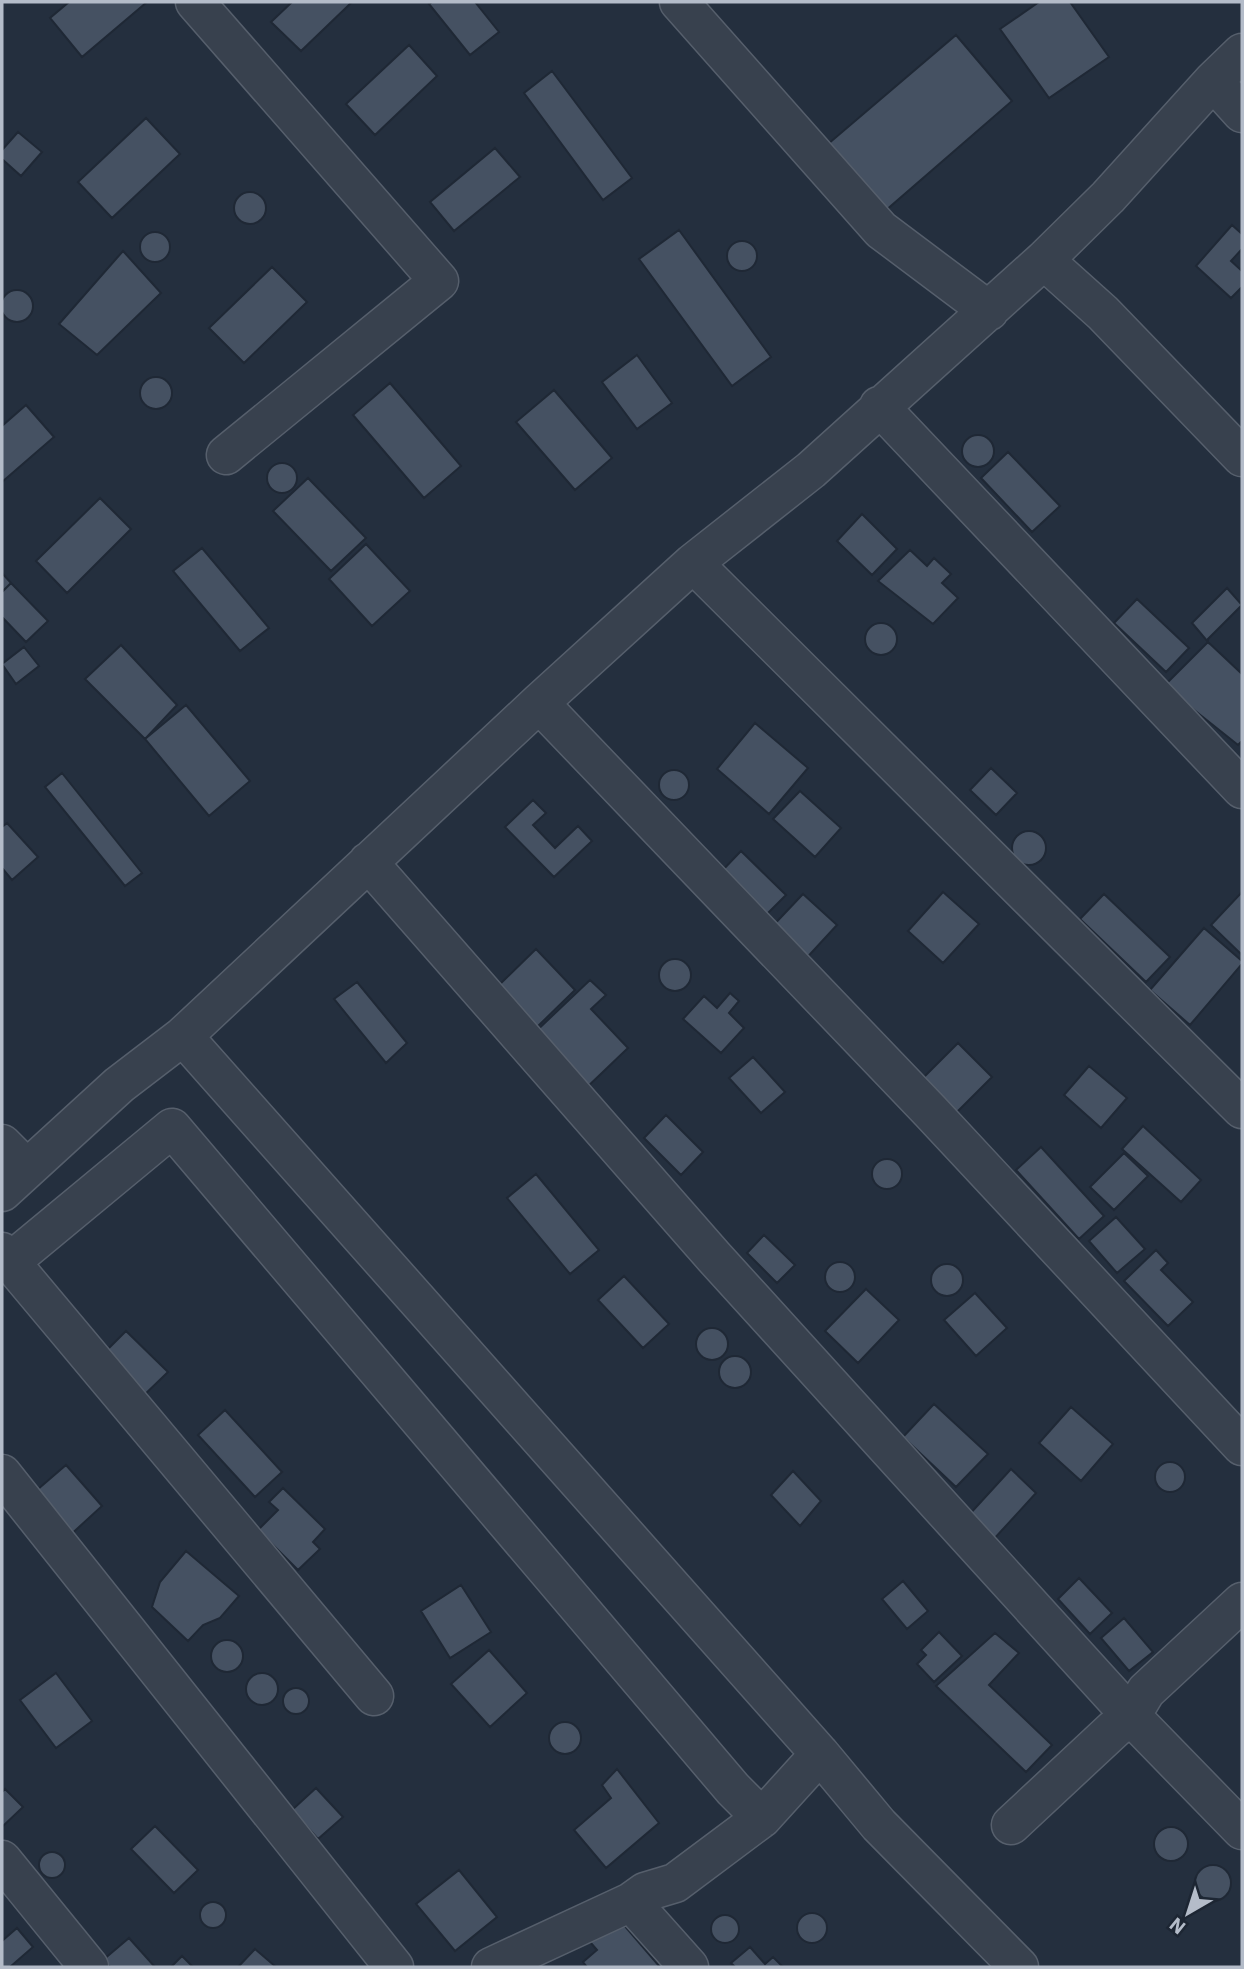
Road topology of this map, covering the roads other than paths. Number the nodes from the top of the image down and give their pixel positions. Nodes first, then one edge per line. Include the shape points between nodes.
1 (195, 2) edge
2 (679, 2) edge
3 (1242, 53) edge
4 (1213, 81) junction
5 (1242, 113) edge
6 (1044, 260) junction
7 (989, 311) junction
8 (880, 407) junction
9 (226, 455) dead end
10 (1242, 457) edge
11 (693, 563) junction
12 (539, 703) junction
13 (1242, 789) edge
14 (368, 862) junction
15 (183, 1036) junction
16 (1242, 1110) edge
17 (10, 1168) edge
18 (5, 1258) edge
19 (1242, 1446) edge
20 (2, 1474) edge
21 (1242, 1602) edge
22 (374, 1696) dead end
23 (1130, 1716) junction
24 (820, 1754) junction
25 (762, 1818) junction
26 (1011, 1825) dead end
27 (1242, 1830) edge
28 (2, 1860) edge
29 (631, 1902) junction
30 (89, 1967) edge
31 (394, 1967) edge
32 (491, 1967) edge
33 (689, 1967) edge
34 (1019, 1967) edge

1 - 9 street via 439,281
2 - 7 street via 881,230
3 - 4 street
4 - 5 street
4 - 6 street
6 - 7 street
6 - 10 street via 1103,313
7 - 8 street
8 - 11 street via 811,470
8 - 13 street
11 - 12 street
11 - 16 street
12 - 14 street
12 - 19 street via 930,1111
14 - 15 street
14 - 23 street via 714,1257
15 - 17 street
15 - 24 street
18 - 22 street
18 - 25 street via 172,1128
20 - 31 street
21 - 23 street via 1146,1691
23 - 26 street
23 - 27 street
24 - 25 street
24 - 34 street via 879,1825
25 - 29 street via 675,1883 645,1892
28 - 30 street
29 - 32 street
29 - 33 street

